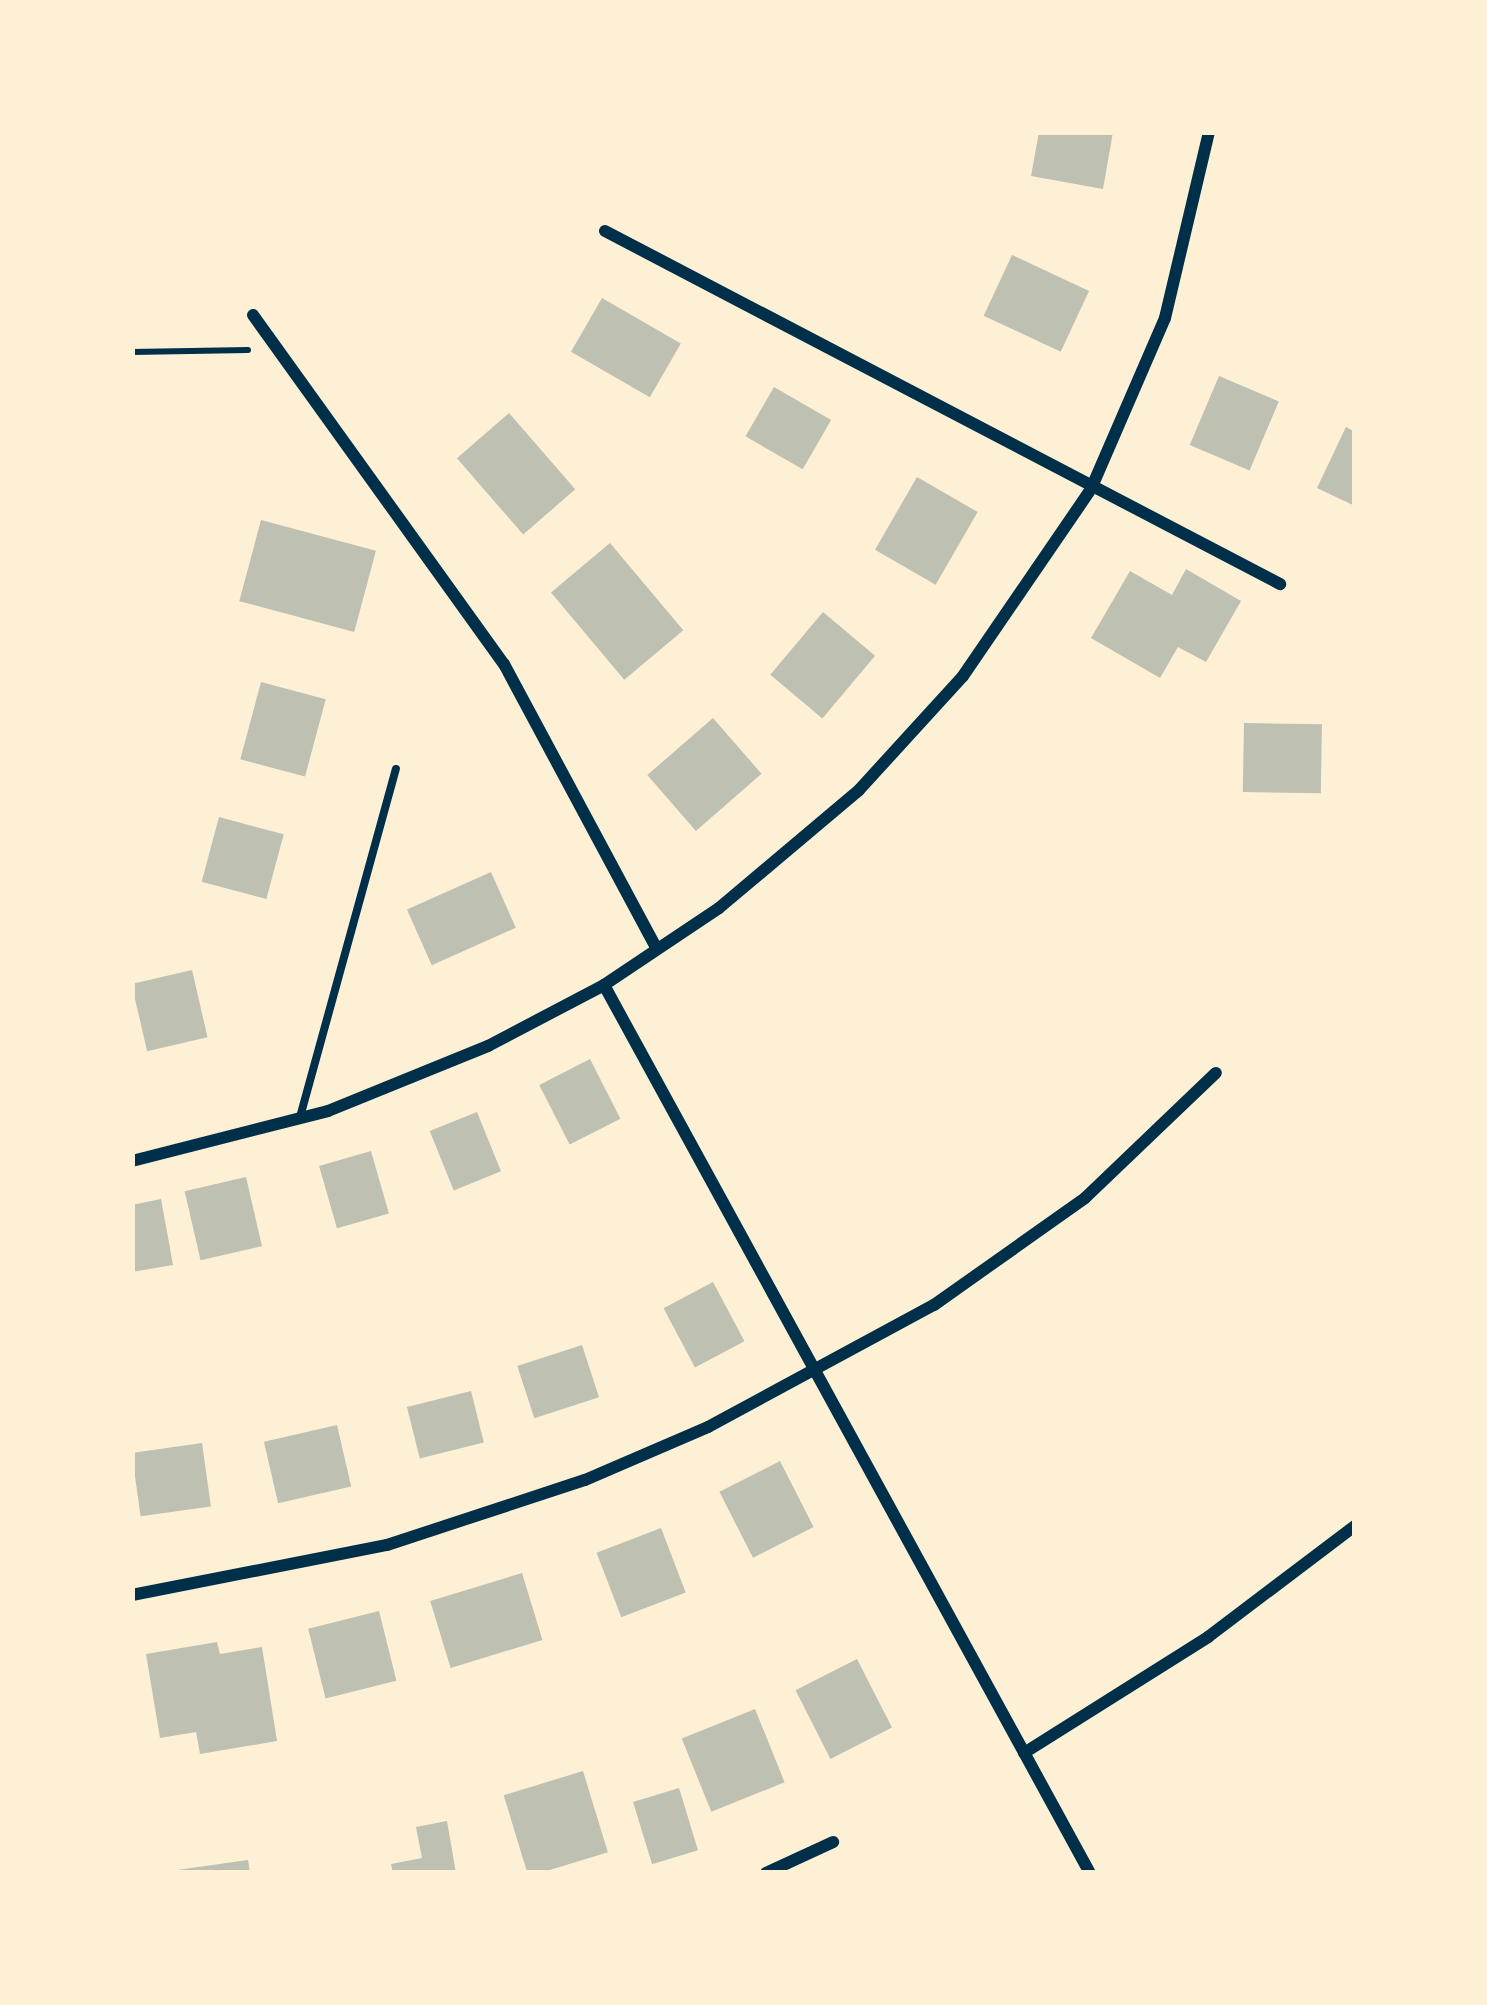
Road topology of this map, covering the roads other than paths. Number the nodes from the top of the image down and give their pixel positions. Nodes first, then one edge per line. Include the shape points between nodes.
1 (1209, 132) edge
2 (604, 231) dead end
3 (253, 315) dead end
4 (1091, 489) junction
5 (1280, 584) dead end
6 (396, 769) dead end
7 (657, 949) junction
8 (604, 985) junction
9 (1216, 1073) dead end
10 (300, 1118) junction
11 (132, 1161) edge
12 (816, 1375) junction
13 (1355, 1526) edge
14 (132, 1594) edge
15 (1024, 1753) junction
16 (832, 1841) dead end
17 (766, 1873) edge
18 (1090, 1873) edge

1 - 4 street via 1165,318
2 - 4 street
3 - 7 street via 504,664
4 - 5 street
4 - 7 street via 963,676 859,790
6 - 10 lane
7 - 8 street
8 - 10 street via 488,1046
8 - 12 street
9 - 12 street via 1085,1198 934,1305
10 - 11 street
12 - 14 street via 585,1480 387,1545
12 - 15 street
13 - 15 street via 1208,1637
15 - 18 street
16 - 17 street

